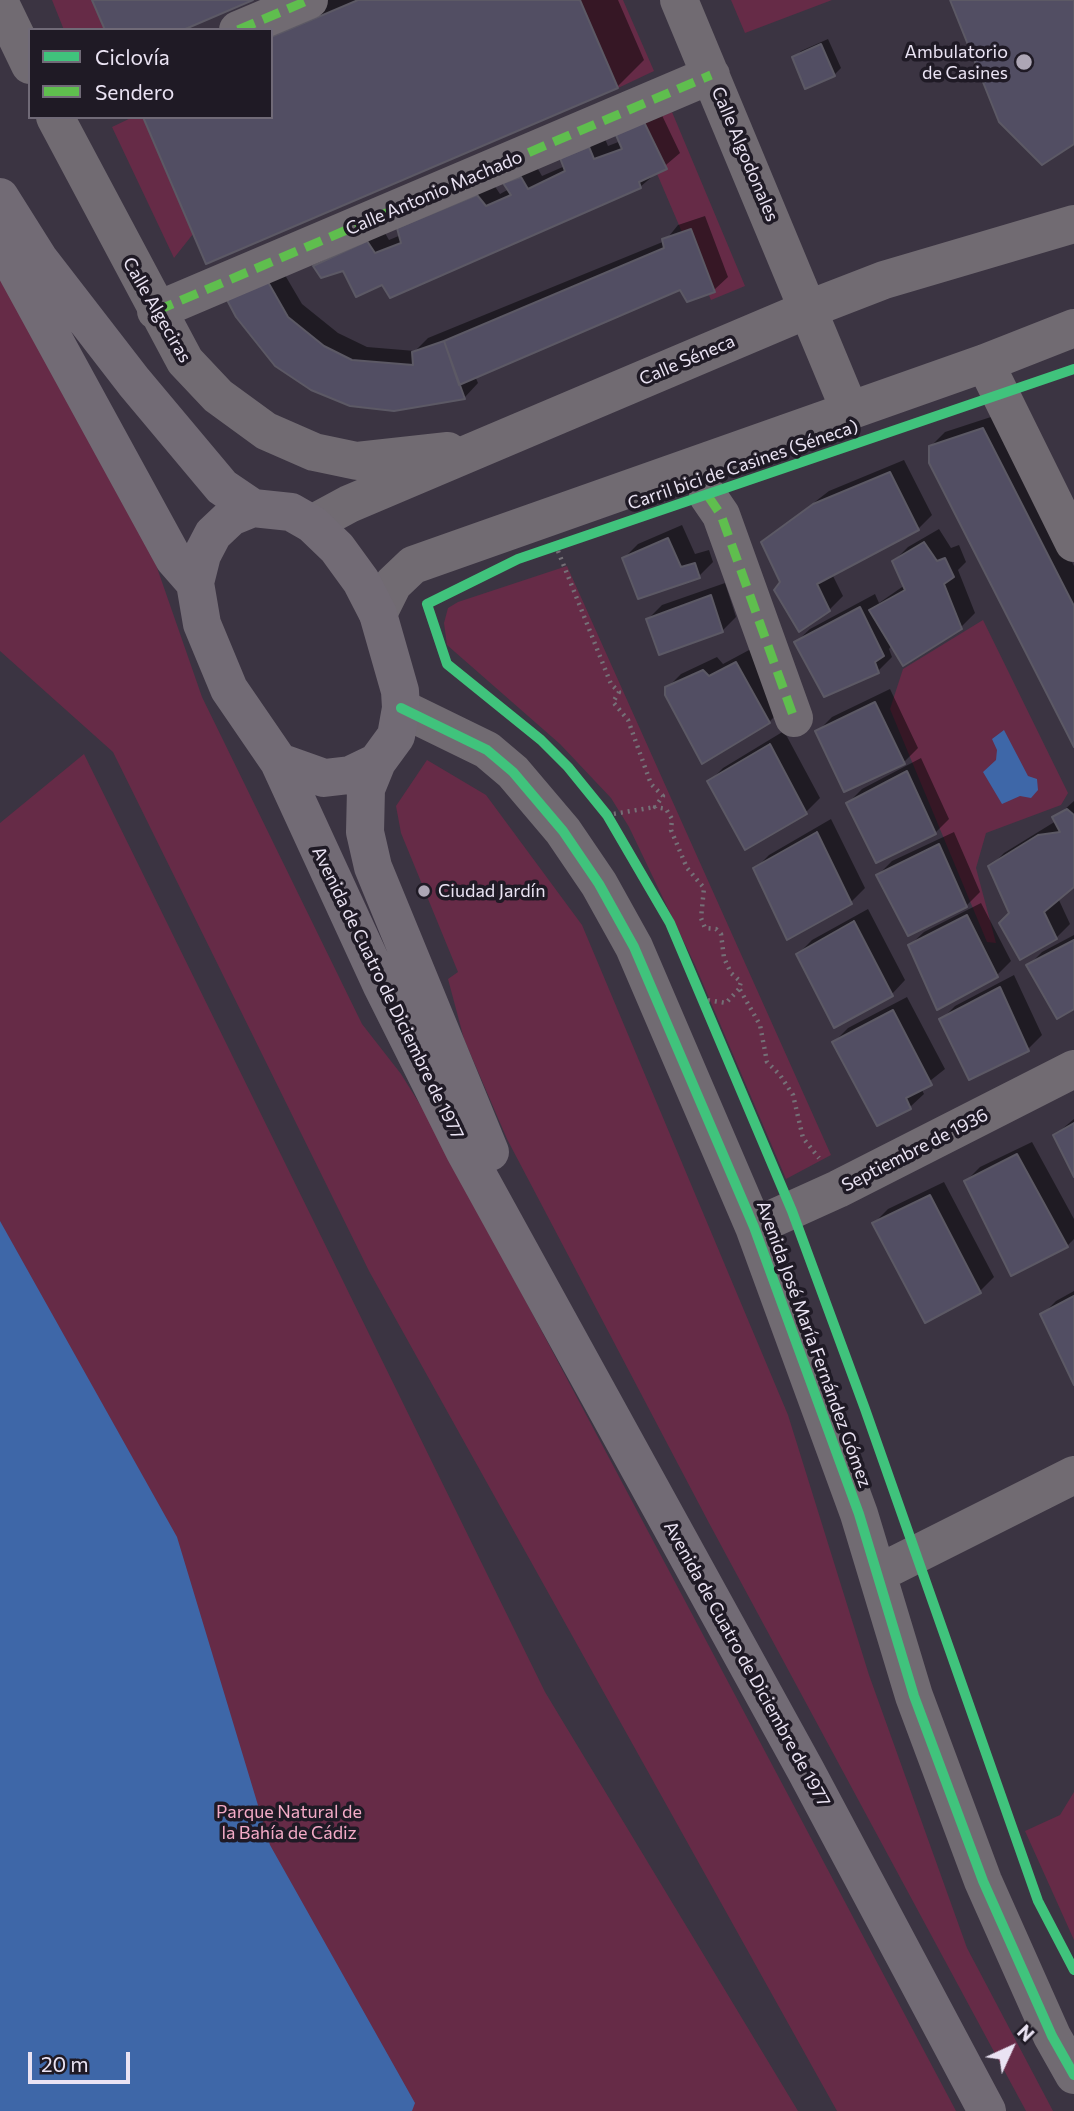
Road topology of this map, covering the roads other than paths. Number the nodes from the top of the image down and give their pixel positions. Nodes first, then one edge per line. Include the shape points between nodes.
1 (309, 0) edge
2 (679, 0) edge
3 (0, 4) edge
4 (243, 28) edge
5 (28, 61) edge
6 (712, 75) junction
7 (56, 119) edge
8 (0, 198) edge
9 (1074, 224) edge
10 (0, 241) edge
11 (809, 309) junction
12 (156, 311) junction
13 (1074, 328) edge
14 (985, 363) junction
15 (850, 411) junction
16 (480, 448) junction
17 (708, 496) dead end
18 (253, 508) junction
19 (312, 524) junction
20 (1074, 543) edge
21 (195, 583) junction
22 (379, 614) junction
23 (401, 708) junction
24 (794, 718) dead end
25 (279, 762) junction
26 (377, 762) junction
27 (1074, 1069) edge
28 (505, 1219) junction
29 (754, 1227) junction
30 (1074, 1475) edge
31 (879, 1573) junction
32 (1074, 2075) edge
33 (987, 2111) edge

1 - 4 street
2 - 6 street, Calle Algodonales
3 - 5 street
6 - 11 street, Calle Algodonales
6 - 12 street, Calle Antonio Machado
7 - 12 street, Calle Algeciras
8 - 18 main road via 39,259 167,423 222,487
9 - 11 street, Calle Séneca via 884,280
10 - 21 main road via 174,559
11 - 15 street, Calle Algodonales
11 - 16 street, Calle Séneca
12 - 16 street, Calle Algeciras via 185,361 218,396 266,431 314,452 357,461
13 - 14 street
14 - 15 street
14 - 20 street
15 - 22 street via 413,565 393,584
16 - 19 street, Calle Séneca
17 - 24 street via 722,515
18 - 19 main road via 291,512
18 - 21 main road via 231,517 213,534
19 - 22 main road via 337,548
21 - 25 main road via 202,624 229,690
22 - 23 main road
23 - 26 main road via 396,736
23 - 29 street, Avenida José María Fernández Gómez via 487,750 513,772 563,831 634,947
25 - 26 main road via 324,778 350,775
25 - 28 main road, Avenida de Cuatro de Diciembre de 1977 via 394,1010 464,1150
26 - 28 main road, Avenida de Cuatro de Diciembre de 1977 via 366,789 365,832 373,867 488,1147
27 - 29 street, Septiembre de 1936
28 - 33 main road, Avenida de Cuatro de Diciembre de 1977
29 - 31 street, Avenida José María Fernández Gómez
30 - 31 street
31 - 32 street, Avenida José María Fernández Gómez via 914,1696 984,1881 1052,2036

